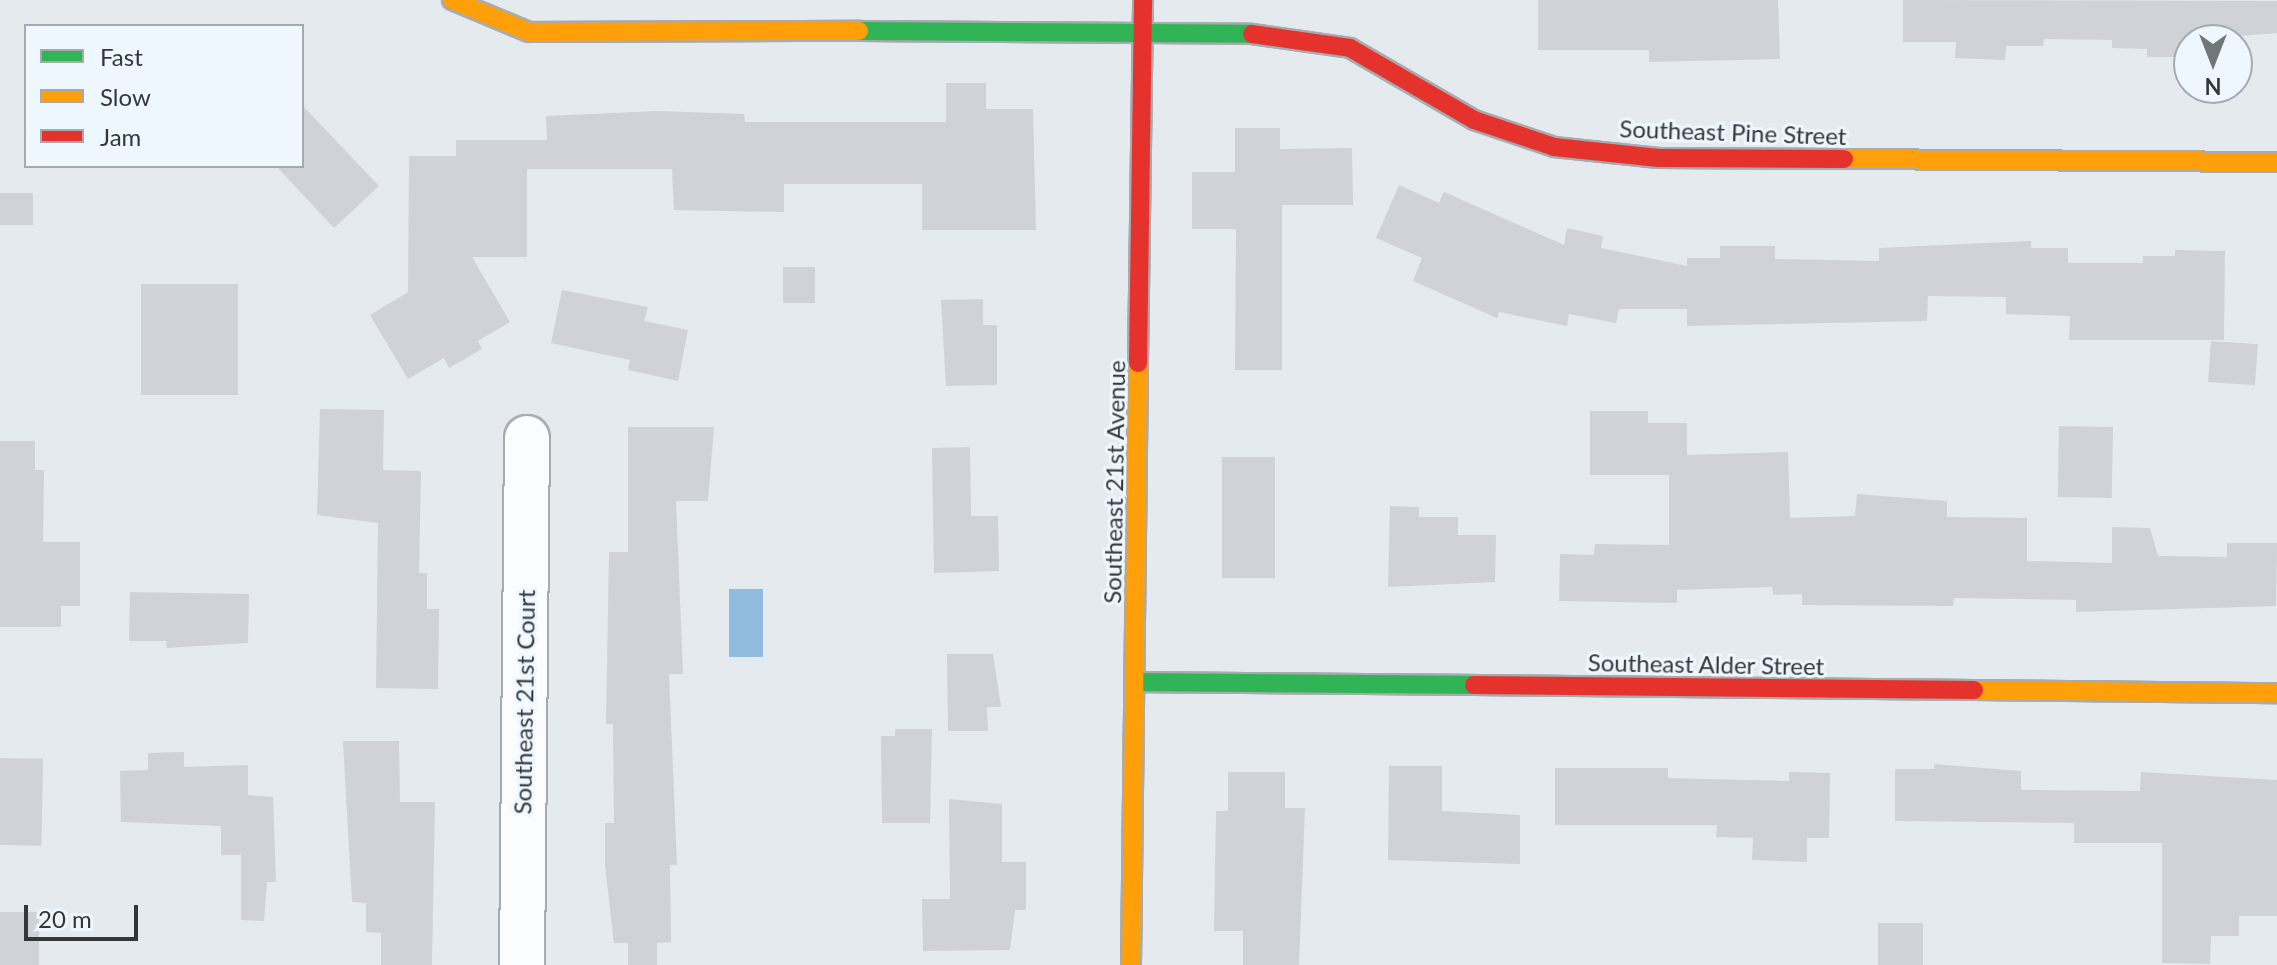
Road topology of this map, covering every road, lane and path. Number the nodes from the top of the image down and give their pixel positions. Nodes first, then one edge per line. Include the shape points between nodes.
1 (452, 0) edge
2 (1143, 0) edge
3 (1143, 30) junction
4 (2277, 162) edge
5 (527, 438) dead end
6 (1135, 682) junction
7 (2277, 693) edge
8 (522, 965) edge
9 (1131, 965) edge

1 - 3 street, Southeast Pine Street via 529,32
2 - 3 street, Southeast 21st Avenue
3 - 4 street, Southeast Pine Street via 1293,36 1350,48 1474,120 1554,147 1658,158
3 - 6 street, Southeast 21st Avenue
5 - 8 street, Southeast 21st Court
6 - 7 street, Southeast Alder Street
6 - 9 street, Southeast 21st Avenue

